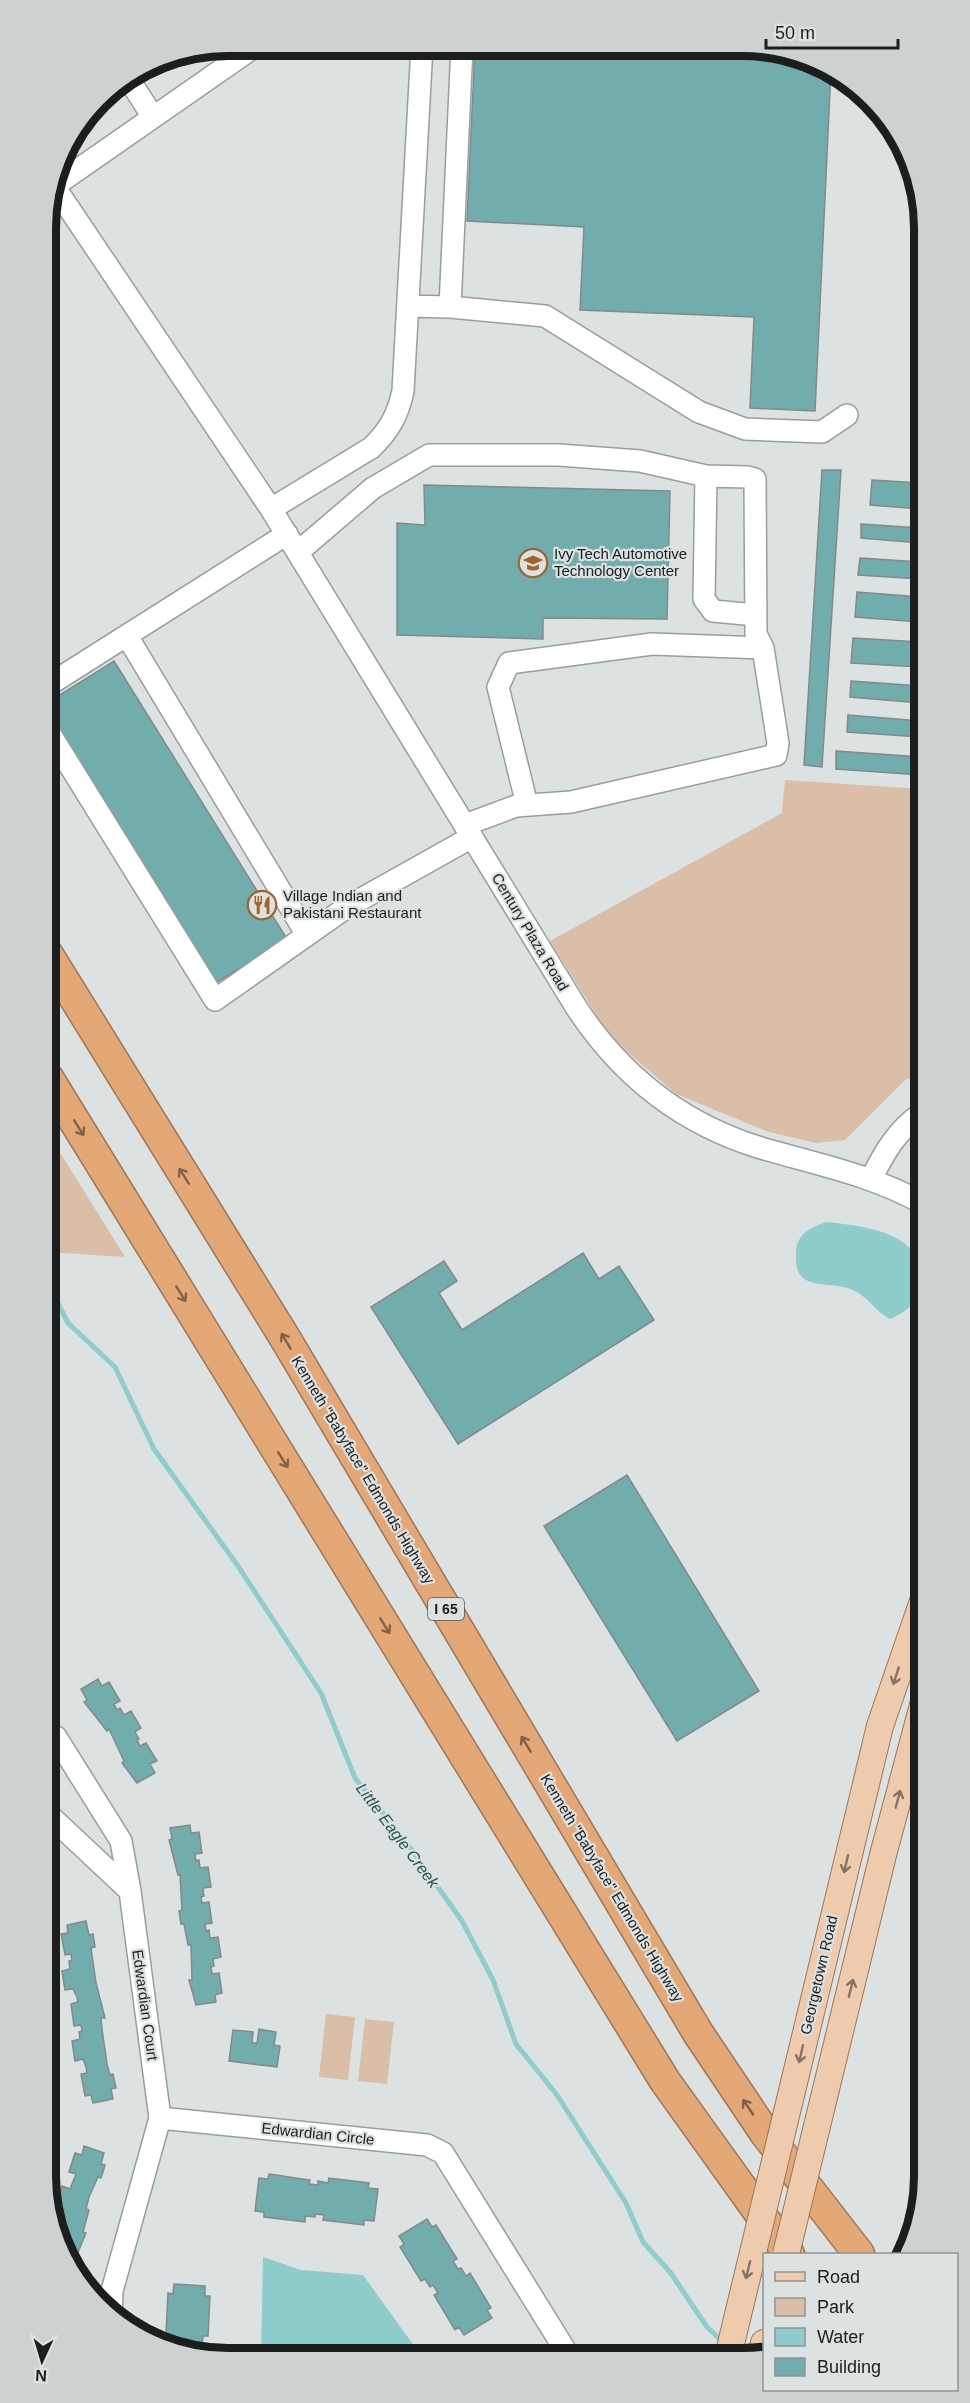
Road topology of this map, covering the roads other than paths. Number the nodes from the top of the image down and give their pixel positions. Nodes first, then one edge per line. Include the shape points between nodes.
1 (241, 56) edge
2 (421, 56) edge
3 (462, 56) edge
4 (132, 84) edge
5 (153, 117) junction
6 (61, 182) edge
7 (59, 194) edge
8 (408, 306) junction
9 (450, 307) junction
10 (847, 415) dead end
11 (706, 476) junction
12 (272, 509) junction
13 (287, 534) junction
14 (298, 552) junction
15 (756, 615) junction
16 (127, 636) junction
17 (763, 648) junction
18 (56, 680) edge
19 (56, 744) edge
20 (527, 805) junction
21 (468, 831) junction
22 (307, 935) junction
23 (56, 968) edge
24 (56, 1091) edge
25 (914, 1119) edge
26 (871, 1179) junction
27 (914, 1199) edge
28 (914, 1627) edge
29 (56, 1737) edge
30 (914, 1738) edge
31 (56, 1822) edge
32 (130, 1891) junction
33 (160, 2118) junction
34 (787, 2253) edge
35 (788, 2253) edge
36 (858, 2253) edge
37 (111, 2302) edge
38 (564, 2348) edge
39 (730, 2348) edge

1 - 5 street
2 - 8 street
3 - 9 street
4 - 5 street
5 - 6 street
7 - 12 street, Century Plaza Road
8 - 9 street
8 - 12 street via 399,413 385,435 371,448
9 - 10 street via 545,316 699,412 745,429 822,432
11 - 14 street via 640,461 559,455 429,455 373,488
11 - 15 street via 704,599 713,611
11 - 15 street via 755,479
12 - 13 street, Century Plaza Road
13 - 14 street, Century Plaza Road
13 - 16 street
14 - 21 street, Century Plaza Road
15 - 17 street via 756,634
16 - 18 street
16 - 22 street
17 - 20 street via 778,743 776,755 571,802
17 - 20 street via 652,644 509,663 498,687
19 - 22 street via 215,1000
20 - 21 street via 516,806
21 - 22 street
21 - 26 street, Century Plaza Road via 589,1028 634,1078 672,1108 718,1132
36 -> 23 highway, Kenneth "Babyface" Edmonds Highway / I 65 via 765,2133 698,2033 285,1338
24 -> 34 highway via 665,2081
25 - 26 street via 886,1150
26 - 27 street, Century Plaza Road
28 -> 39 main road, Georgetown Road, bridge via 880,1726
29 - 32 street, Edwardian Court via 120,1839
35 -> 30 main road, bridge via 882,1855
31 - 32 street
32 - 33 street, Edwardian Court
33 - 37 street
33 - 38 street, Edwardian Circle via 427,2145 443,2153

